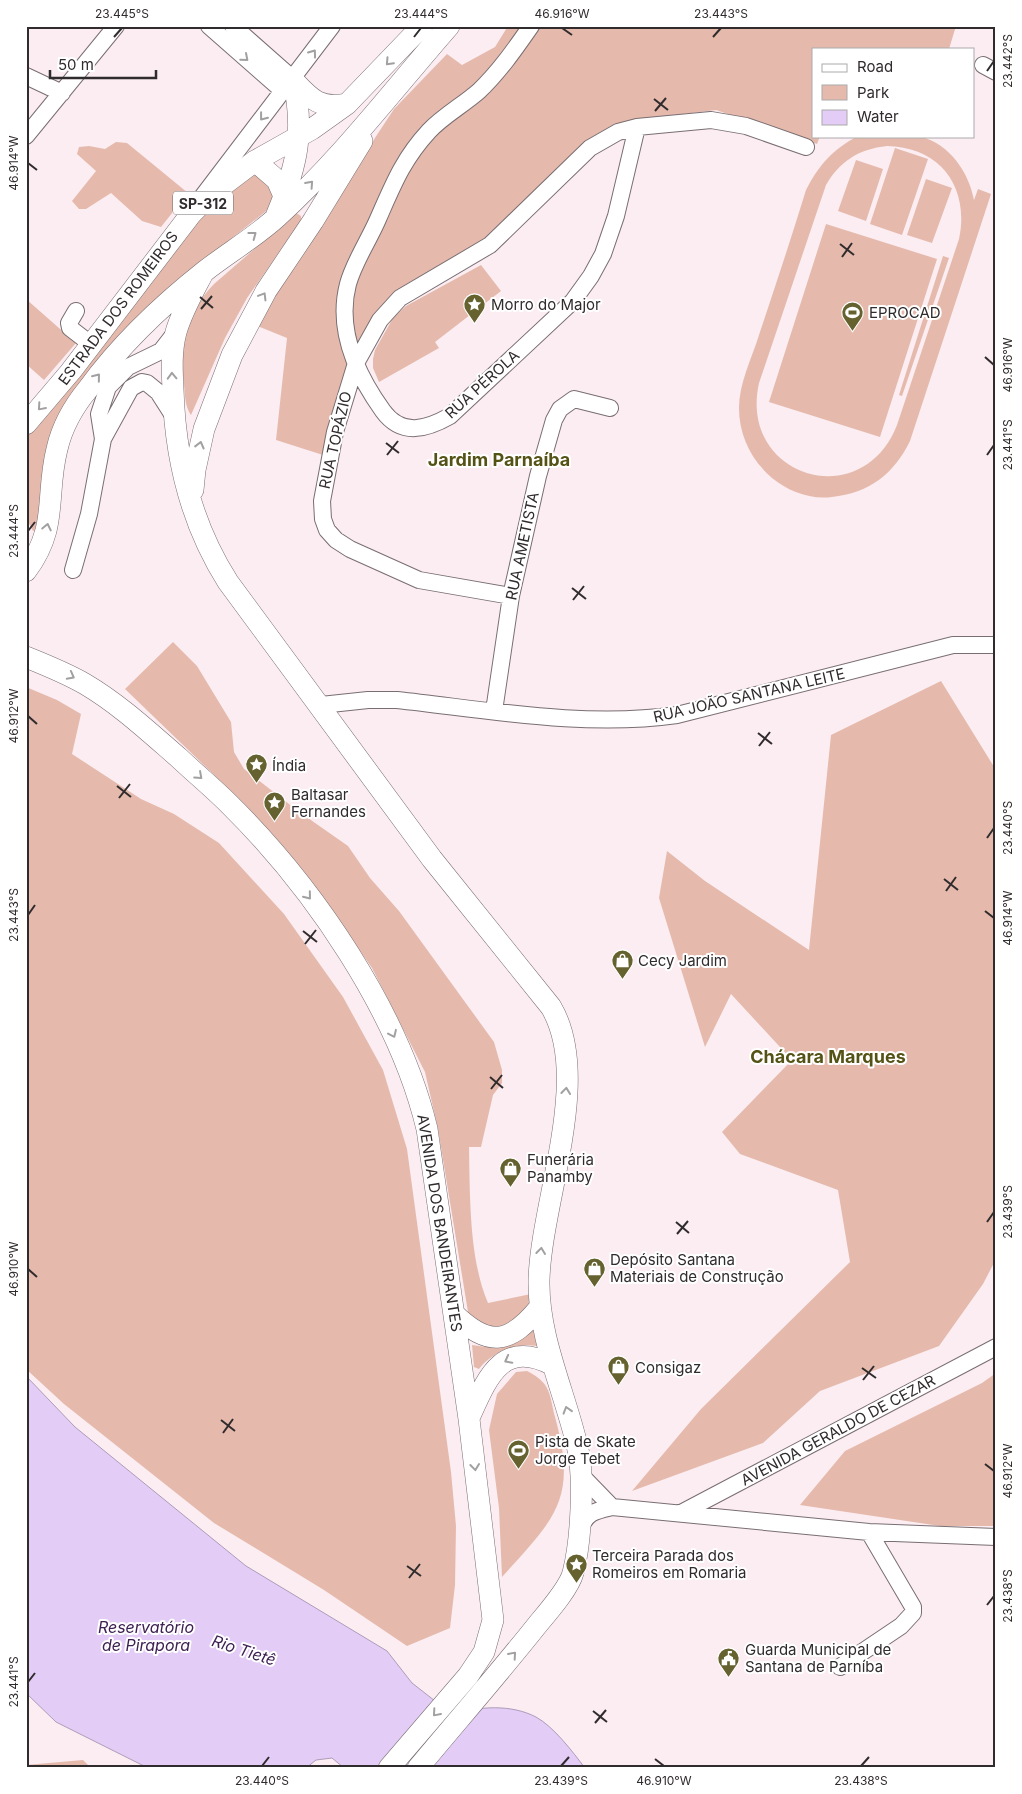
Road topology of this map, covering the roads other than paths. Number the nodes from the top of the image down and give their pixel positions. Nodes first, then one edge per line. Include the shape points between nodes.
1 (116, 26) edge
2 (209, 26) edge
3 (233, 26) edge
4 (332, 26) edge
5 (422, 26) edge
6 (449, 26) edge
7 (531, 26) edge
8 (26, 76) edge
9 (288, 85) junction
10 (62, 92) junction
11 (392, 93) junction
12 (347, 104) junction
13 (637, 127) junction
14 (26, 136) edge
15 (299, 136) junction
16 (806, 147) dead end
17 (256, 161) junction
18 (284, 196) junction
19 (191, 214) junction
20 (275, 218) junction
21 (203, 272) junction
22 (76, 311) dead end
23 (176, 331) junction
24 (92, 344) junction
25 (356, 363) junction
26 (610, 408) dead end
27 (174, 417) junction
28 (26, 424) edge
29 (103, 439) junction
30 (193, 510) junction
31 (26, 539) edge
32 (73, 570) dead end
33 (26, 571) edge
34 (511, 596) junction
35 (996, 645) edge
36 (26, 657) edge
37 (321, 705) junction
38 (494, 710) junction
39 (540, 1307) junction
40 (454, 1314) junction
41 (996, 1347) edge
42 (553, 1365) junction
43 (469, 1418) junction
44 (580, 1474) junction
45 (612, 1507) junction
46 (681, 1513) junction
47 (580, 1529) junction
48 (869, 1532) junction
49 (996, 1537) edge
50 (840, 1667) dead end
51 (475, 1684) junction
52 (389, 1768) edge
53 (418, 1768) edge

1 - 10 street
2 -> 9 street
3 - 9 street
9 -> 4 street
5 -> 12 main road, ESTRADA DOS ROMEIROS / SP-312
6 - 11 main road
7 - 25 street, RUA PÉROLA via 499,71 478,92 429,130 401,165 348,283 345,324
8 - 10 street
9 - 12 main road via 326,106
9 - 15 main road via 298,102
9 -> 19 street via 213,180
10 - 14 street
20 -> 11 main road, ESTRADA DOS ROMEIROS via 302,193
30 -> 11 main road via 198,451 232,355 266,291
12 - 15 main road, ESTRADA DOS ROMEIROS / SP-312
13 - 16 street via 694,120 728,121
13 - 25 street via 603,139 590,148 490,245 400,298 380,320
13 - 25 street, RUA PÉROLA via 616,216 592,276 573,301 450,416 432,426 403,428 383,411
15 - 17 main road, ESTRADA DOS ROMEIROS / SP-312
15 - 18 main road
17 - 18 main road via 276,180
17 - 19 main road, ESTRADA DOS ROMEIROS / SP-312 via 210,195
18 - 20 main road
19 - 24 main road, ESTRADA DOS ROMEIROS / SP-312
21 -> 20 main road, ESTRADA DOS ROMEIROS
21 - 23 main road
33 -> 21 main road, ESTRADA DOS ROMEIROS via 43,543 50,511 56,449 72,412 116,354
22 - 24 street via 69,323 70,328
27 -> 23 main road via 172,357
23 - 29 street via 161,351 128,367 108,387 99,414
24 -> 28 main road, ESTRADA DOS ROMEIROS / SP-312
25 - 34 street, RUA TOPÁZIO via 344,398 324,483 323,519 327,530 350,549 419,580
26 - 34 street, RUA AMETISTA via 574,399 560,408 538,476
27 - 29 street via 158,392 142,382 126,394
27 - 30 main road
29 - 32 street via 87,523
30 - 37 main road via 214,559 228,582
31 - 33 main road
34 - 38 street, RUA AMETISTA
35 - 38 street, RUA JOÃO SANTANA LEITE via 953,645 677,715 639,721
36 -> 40 main road, AVENIDA DOS BANDEIRANTES via 86,684 143,726 230,804 322,913 384,1015 405,1060 421,1106
37 - 38 street, RUA JOÃO SANTANA LEITE via 397,700
39 -> 37 main road via 542,1239 555,1181 566,1088 567,1061 559,1022 432,859
39 - 40 main road via 521,1328 502,1337 481,1336
39 - 42 main road
40 - 43 main road, AVENIDA DOS BANDEIRANTES
41 - 46 street, AVENIDA GERALDO DE CEZAR
42 -> 43 main road via 525,1355 503,1362 486,1383
44 -> 42 main road via 578,1445
43 -> 51 main road, AVENIDA DOS BANDEIRANTES via 493,1620
44 - 45 street
44 - 47 main road
45 - 46 street
45 - 47 street via 590,1514
46 - 48 street
51 -> 47 main road via 552,1607 573,1576
48 - 49 street
48 - 50 street via 913,1607 913,1613 901,1626
51 -> 52 main road
51 - 53 main road

